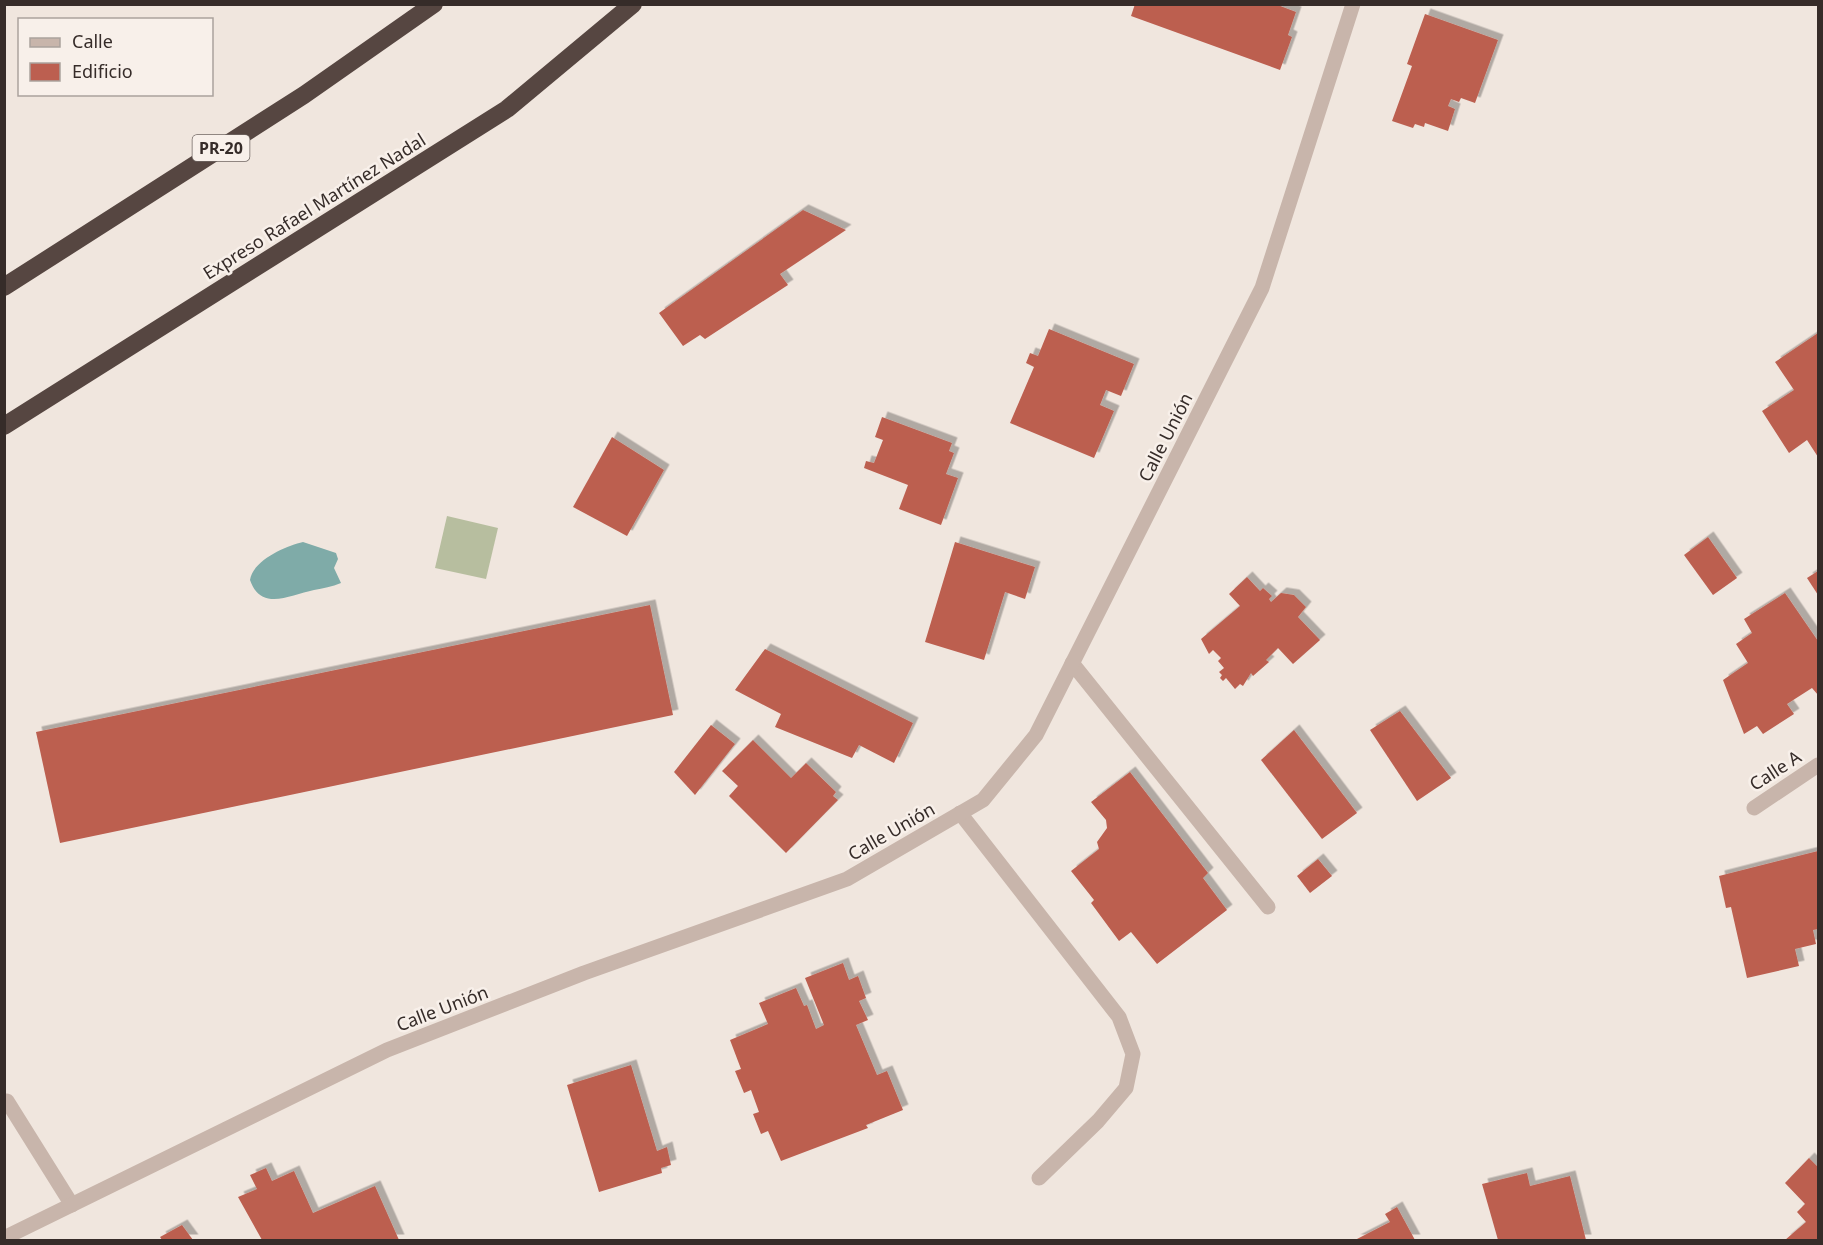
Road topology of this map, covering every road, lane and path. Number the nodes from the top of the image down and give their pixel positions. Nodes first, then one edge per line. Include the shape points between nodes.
1 (434, 4) edge
2 (633, 4) edge
3 (1353, 4) edge
4 (4, 287) edge
5 (4, 426) edge
6 (1072, 663) junction
7 (1818, 765) edge
8 (1754, 808) dead end
9 (960, 813) junction
10 (1268, 907) dead end
11 (4, 1103) edge
12 (1039, 1178) dead end
13 (72, 1205) junction
14 (4, 1238) edge

1 - 4 highway, PR-20 via 304,95
2 - 5 highway, Expreso Rafael Martínez Nadal via 507,109
3 - 6 street, Calle Unión via 1262,288
6 - 9 street, Calle Unión via 1036,735 983,800
6 - 10 street
7 - 8 street, Calle A
9 - 12 street via 1119,1017 1133,1054 1126,1088
9 - 13 street, Calle Unión via 847,879 387,1050
11 - 13 street via 7,1101
13 - 14 street, Calle Unión

